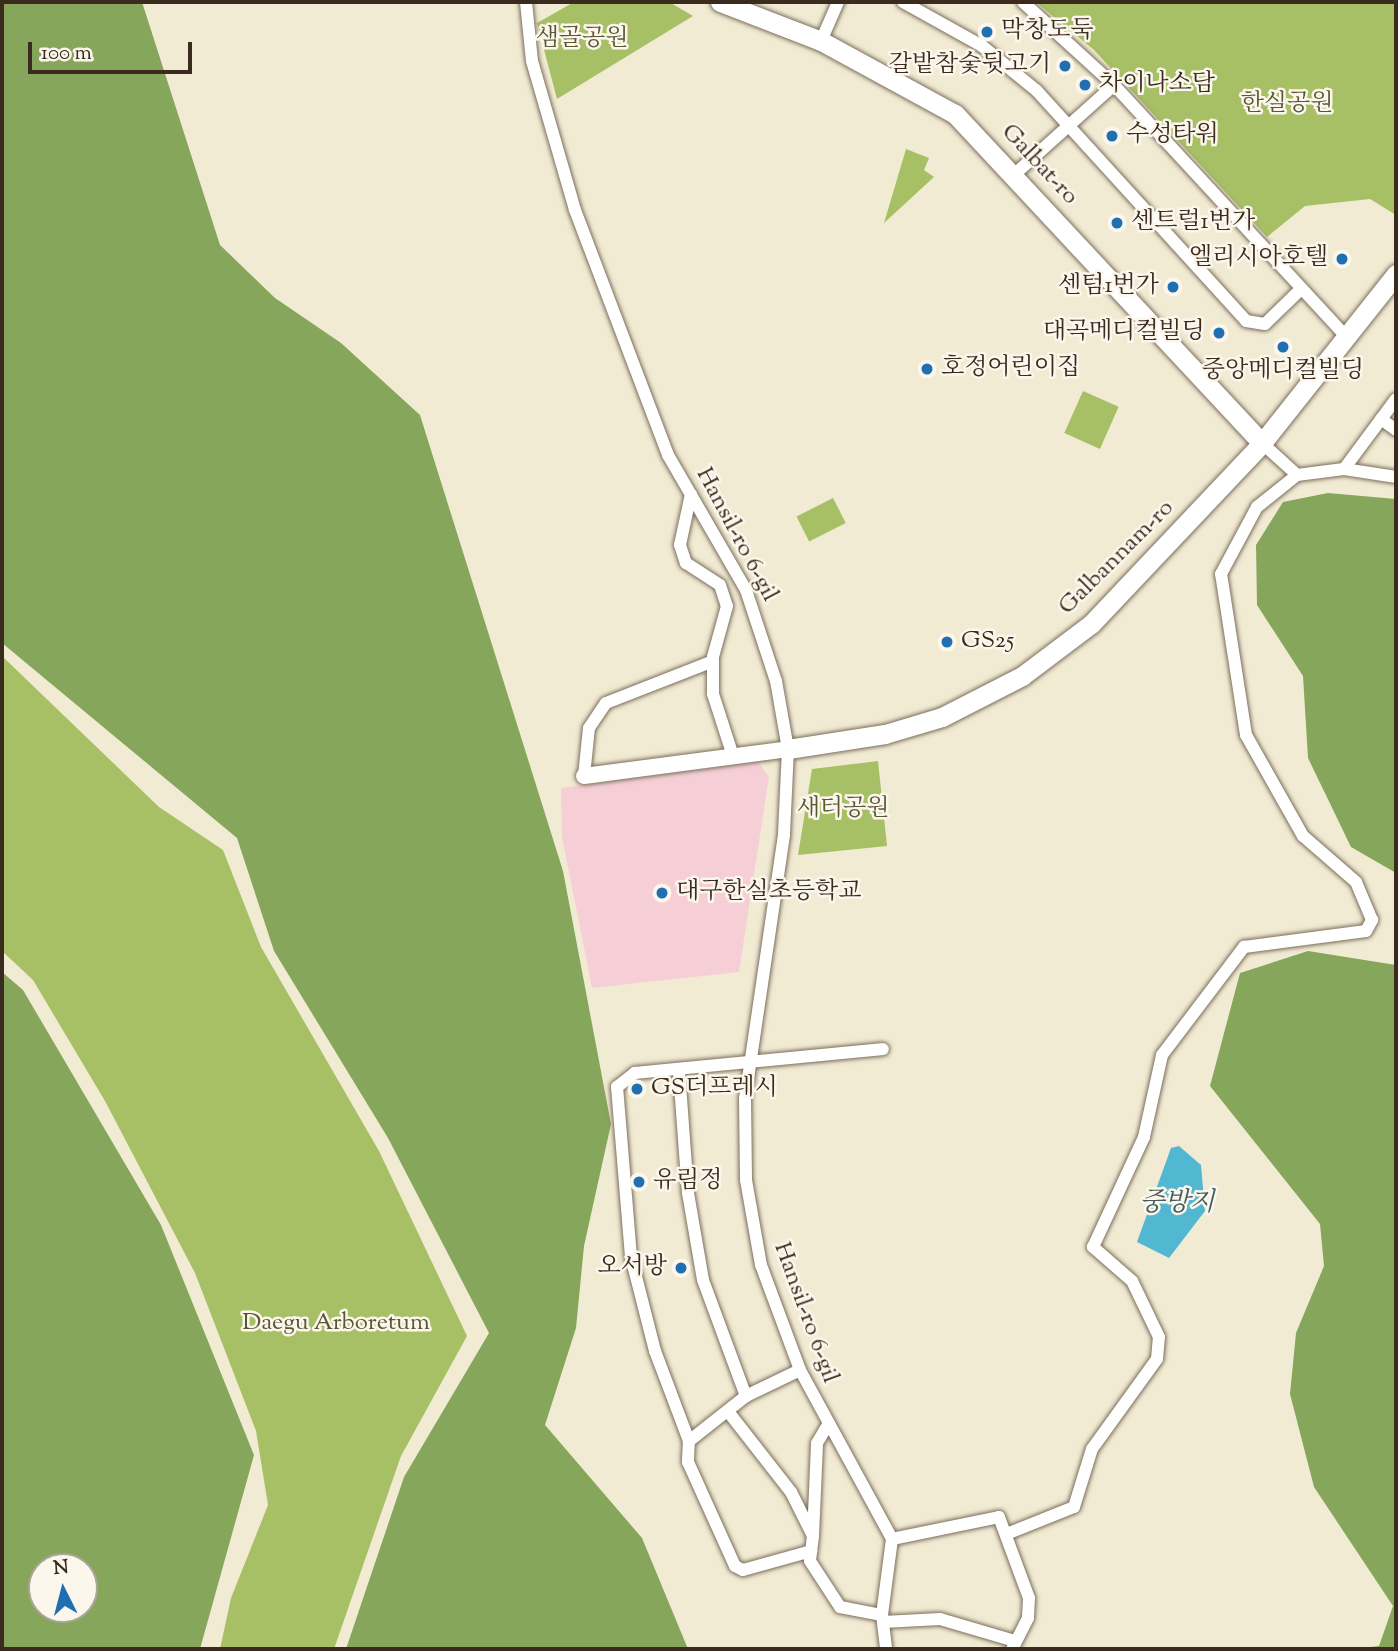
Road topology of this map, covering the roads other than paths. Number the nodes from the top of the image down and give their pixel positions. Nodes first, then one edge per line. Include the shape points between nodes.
1 (526, 2) edge
2 (720, 2) edge
3 (838, 2) edge
4 (903, 2) edge
5 (1023, 2) edge
6 (821, 41) junction
7 (1114, 85) junction
8 (1070, 125) junction
9 (1016, 173) junction
10 (1396, 274) edge
11 (1301, 289) junction
12 (1346, 336) junction
13 (1396, 399) edge
14 (1381, 419) junction
15 (1396, 430) edge
16 (1262, 443) junction
17 (1344, 469) junction
18 (1297, 475) junction
19 (1396, 477) edge
20 (691, 494) junction
21 (738, 576) junction
22 (722, 589) junction
23 (713, 661) junction
24 (788, 749) junction
25 (733, 756) junction
26 (584, 776) joint
27 (883, 1049) dead end
28 (749, 1063) junction
29 (680, 1071) junction
30 (800, 1370) junction
31 (746, 1396) junction
32 (730, 1415) junction
33 (829, 1423) junction
34 (689, 1440) junction
35 (1009, 1533) junction
36 (813, 1536) junction
37 (892, 1539) junction
38 (811, 1551) junction
39 (883, 1618) junction
40 (1014, 1645) edge
41 (887, 1649) edge

1 - 20 street, Hansil-ro 6-gil via 532,61 575,210 640,386
2 - 6 main road, Galbat-ro
3 - 6 street
4 - 8 street via 982,46
5 - 7 street
6 - 9 main road, Galbat-ro via 955,114
7 - 8 street
7 - 11 street
8 - 9 street
8 - 11 street via 1246,321 1265,324
9 - 16 main road, Galbat-ro
10 - 12 main road, Galbannam-ro
11 - 12 street
12 - 16 main road, Galbannam-ro
13 - 14 street
14 - 15 street
14 - 17 street
16 - 18 street
16 - 24 main road, Galbannam-ro via 1091,624 1022,676 942,717 885,734
17 - 18 street
17 - 19 street
18 - 35 street via 1257,507 1222,574 1246,735 1303,836 1356,882 1372,920 1366,931 1244,947 1162,1055 1144,1137 1093,1247 1132,1281 1158,1337 1157,1359 1092,1449 1074,1507 1048,1512
20 - 21 street, Hansil-ro 6-gil
20 - 22 street via 682,516 686,563
21 - 22 street
21 - 24 street, Hansil-ro 6-gil via 769,653
22 - 23 street via 727,606
23 - 25 street via 713,694
23 - 26 street via 606,703 589,727
24 - 25 street
24 - 28 street, Hansil-ro 6-gil via 784,835
25 - 26 street
27 - 28 street
28 - 29 street
28 - 30 street, Hansil-ro 6-gil via 744,1126 751,1216 764,1275
29 - 31 street via 687,1181 702,1280
29 - 34 street via 635,1073 617,1087 631,1257 655,1351
30 - 31 street
30 - 33 street, Hansil-ro 6-gil
31 - 32 street
32 - 34 street
32 - 36 street via 791,1492
33 - 36 street via 817,1443
33 - 37 street, Hansil-ro 6-gil
34 - 38 street via 688,1462 735,1566 743,1570
35 - 37 street via 994,1516
35 - 40 street via 1029,1598
36 - 38 street
37 - 39 street
38 - 39 street via 810,1561 839,1606
39 - 40 street via 940,1619
39 - 41 street

